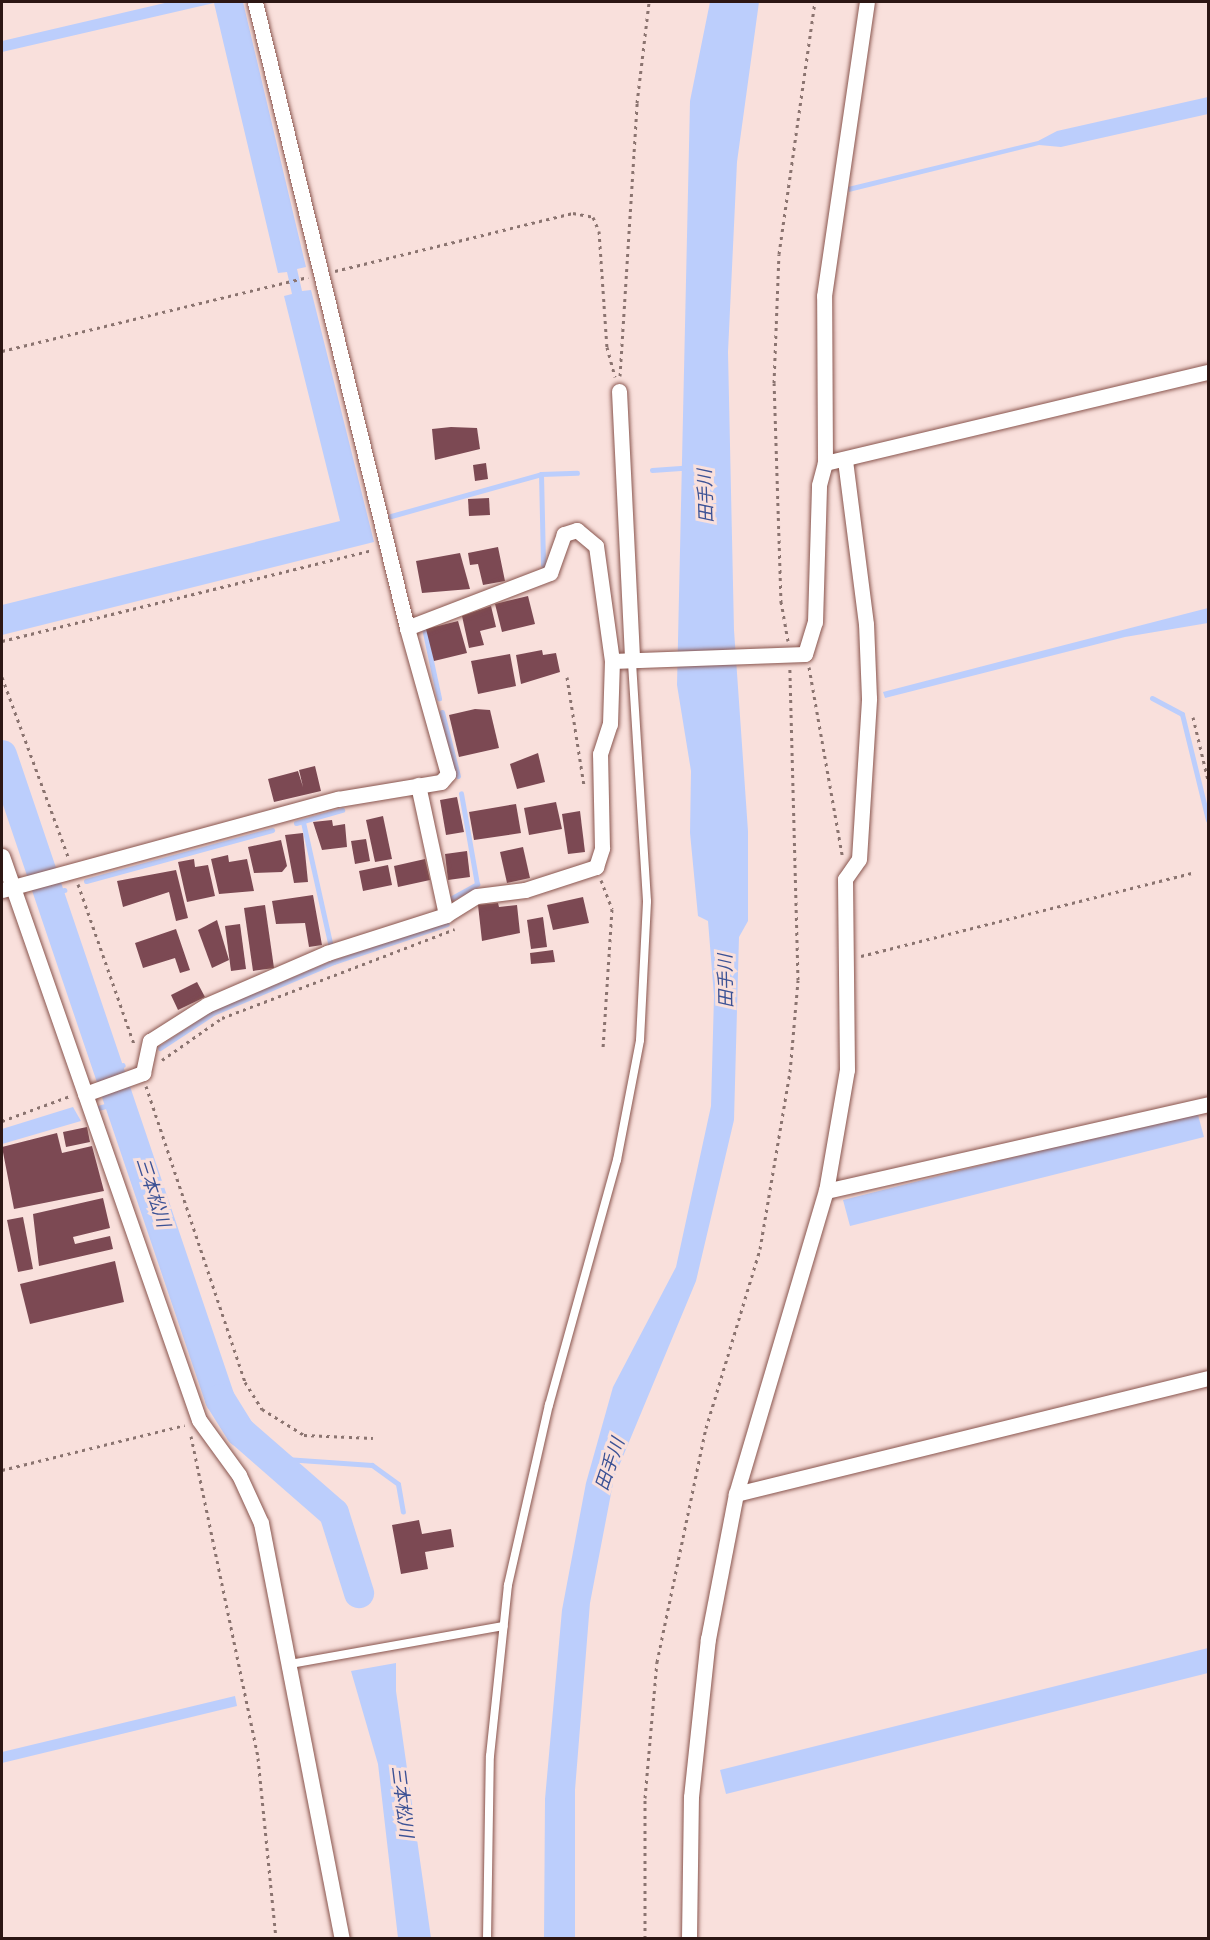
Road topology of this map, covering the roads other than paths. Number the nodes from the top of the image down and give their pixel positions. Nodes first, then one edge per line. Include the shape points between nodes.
1 (255, 2) edge
2 (867, 2) edge
3 (1209, 372) edge
4 (619, 390) road end
5 (845, 459) junction
6 (825, 464) junction
7 (407, 628) junction
8 (637, 660) junction
9 (612, 661) junction
10 (418, 785) junction
11 (2, 856) edge
12 (10, 887) edge
13 (446, 915) junction
14 (85, 1094) junction
15 (1209, 1104) edge
16 (826, 1191) junction
17 (1209, 1378) edge
18 (736, 1494) junction
19 (504, 1626) junction
20 (290, 1664) junction
21 (342, 1938) edge
22 (487, 1938) edge
23 (689, 1938) edge

1 - 7 street
2 - 6 street via 824,296
3 - 5 street
4 - 8 street
5 - 6 street
5 - 16 street via 866,624 868,698 859,859 846,879 850,958 847,1070
6 - 8 street via 819,485 815,622 790,654
7 - 9 street via 550,573 564,534 577,530 596,546
7 - 10 street via 448,774 441,782
8 - 9 street
8 - 19 lane via 647,901 640,1040 618,1160 549,1405
9 - 13 street via 610,724 600,754 602,848 596,867 525,890 477,896
10 - 12 street via 338,799
10 - 13 street
11 - 12 street
12 - 14 street
13 - 14 street via 327,953 207,1005 150,1041 143,1073
14 - 20 street via 199,1420 239,1475 261,1522
15 - 16 street
16 - 18 street
17 - 18 street
18 - 23 street via 708,1639 691,1797
19 - 20 lane
19 - 22 lane via 490,1756
20 - 21 street

